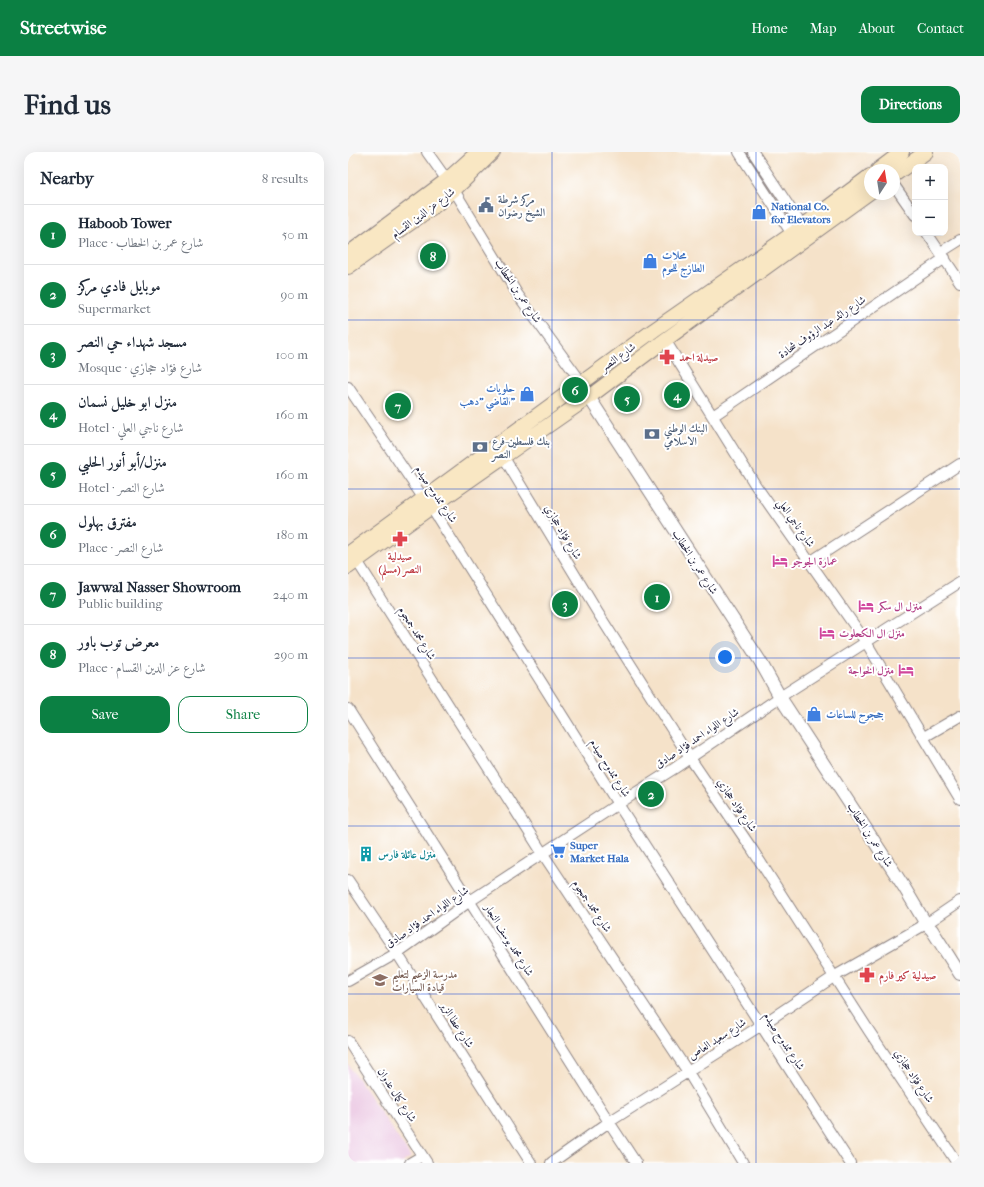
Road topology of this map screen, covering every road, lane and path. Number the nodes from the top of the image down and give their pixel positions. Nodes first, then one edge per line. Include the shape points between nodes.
1 (427, 152) edge
2 (478, 152) edge
3 (493, 152) edge
4 (739, 152) edge
5 (753, 152) edge
6 (902, 152) edge
7 (926, 152) edge
8 (886, 164) edge
9 (900, 171) edge
10 (864, 180) edge
11 (450, 185) junction
12 (900, 194) edge
13 (864, 196) edge
14 (912, 211) edge
15 (797, 230) junction
16 (929, 236) edge
17 (960, 240) edge
18 (348, 254) edge
19 (943, 255) junction
20 (348, 267) edge
21 (960, 282) edge
22 (665, 340) junction
23 (582, 383) junction
24 (348, 387) edge
25 (588, 398) junction
26 (713, 416) junction
27 (503, 456) junction
28 (960, 464) edge
29 (428, 503) junction
30 (351, 561) edge
31 (810, 562) junction
32 (960, 582) edge
33 (866, 642) junction
34 (780, 697) junction
35 (348, 709) edge
36 (960, 716) edge
37 (924, 737) junction
38 (690, 758) junction
39 (960, 799) edge
40 (618, 804) junction
41 (542, 854) junction
42 (348, 880) edge
43 (470, 901) junction
44 (960, 901) edge
45 (926, 924) junction
46 (397, 953) junction
47 (960, 974) edge
48 (835, 976) junction
49 (348, 981) edge
50 (760, 1026) junction
51 (348, 1041) edge
52 (688, 1072) junction
53 (609, 1122) junction
54 (424, 1159) edge
55 (410, 1163) edge
56 (531, 1163) edge
57 (550, 1163) edge
58 (636, 1163) edge
59 (743, 1163) edge
60 (850, 1163) edge
61 (957, 1163) edge

1 - 11 street, شارع عمر بن الخطاب
2 - 11 main road, شارع عز الدين القسام
3 - 11 main road, شارع عز الدين القسام
4 - 15 street
5 - 15 street
6 - 8 main road
7 - 9 main road
10 - 15 main road, شارع النصر
11 - 18 main road, شارع عز الدين القسام
11 - 20 main road, شارع عز الدين القسام via 437,204
11 - 23 street, شارع عمر بن الخطاب via 518,295
12 - 14 street
13 - 22 main road, شارع النصر
15 - 23 main road, شارع النصر
16 - 19 street
17 - 19 street, شارع رائد عبد الرؤوف شحادة
19 - 21 street
19 - 26 street, شارع رائد عبد الرؤوف شحادة
22 - 25 main road, شارع النصر
22 - 26 street, شارع ناجي العلي
23 - 25 street, شارع عمر بن الخطاب
23 - 29 main road, شارع النصر
24 - 29 street, شارع ممدوح صيدم
25 - 27 main road, شارع النصر
25 - 34 street, شارع عمر بن الخطاب via 760,661
26 - 31 street, شارع ناجي العلي via 756,486
27 - 29 main road, شارع النصر
27 - 38 street, شارع فؤاد حجازي
28 - 31 street
29 - 30 main road, شارع النصر
29 - 40 street, شارع ممدوح صيدم
30 - 41 street, شارع محمد جمجوم
31 - 33 street, شارع ناجي العلي
32 - 33 street, شارع اللواء احمد فؤاد صادق
33 - 34 street, شارع اللواء احمد فؤاد صادق
33 - 37 street, شارع ناجي العلي
34 - 38 street, شارع اللواء احمد فؤاد صادق
34 - 45 street, شارع عمر بن الخطاب via 904,886
35 - 43 street, شارع محمد يوسف النجار
36 - 37 street
37 - 39 street, شارع ناجي العلي
38 - 40 street, شارع اللواء احمد فؤاد صادق
38 - 48 street, شارع فؤاد حجازي
40 - 41 street, شارع اللواء احمد فؤاد صادق
40 - 50 street, شارع ممدوح صيدم
41 - 43 street, شارع اللواء احمد فؤاد صادق
41 - 52 street, شارع محمد جمجوم
42 - 46 street, شارع عطا الزير
43 - 46 street, شارع اللواء احمد فؤاد صادق
43 - 53 street, شارع محمد يوسف النجار
44 - 45 street, شارع سعيد العاص
45 - 47 street, شارع عمر بن الخطاب
45 - 48 street, شارع سعيد العاص
46 - 49 street, شارع اللواء احمد فؤاد صادق
46 - 56 street, شارع عطا الزير
48 - 50 street, شارع سعيد العاص
48 - 61 street, شارع فؤاد حجازي
50 - 52 street, شارع سعيد العاص
50 - 60 street, شارع ممدوح صيدم
51 - 54 street, شارع كمال عدوان
52 - 53 street, شارع سعيد العاص
52 - 59 street, شارع محمد جمجوم
53 - 57 street, شارع سعيد العاص
53 - 58 street, شارع محمد يوسف النجار
54 - 55 street

